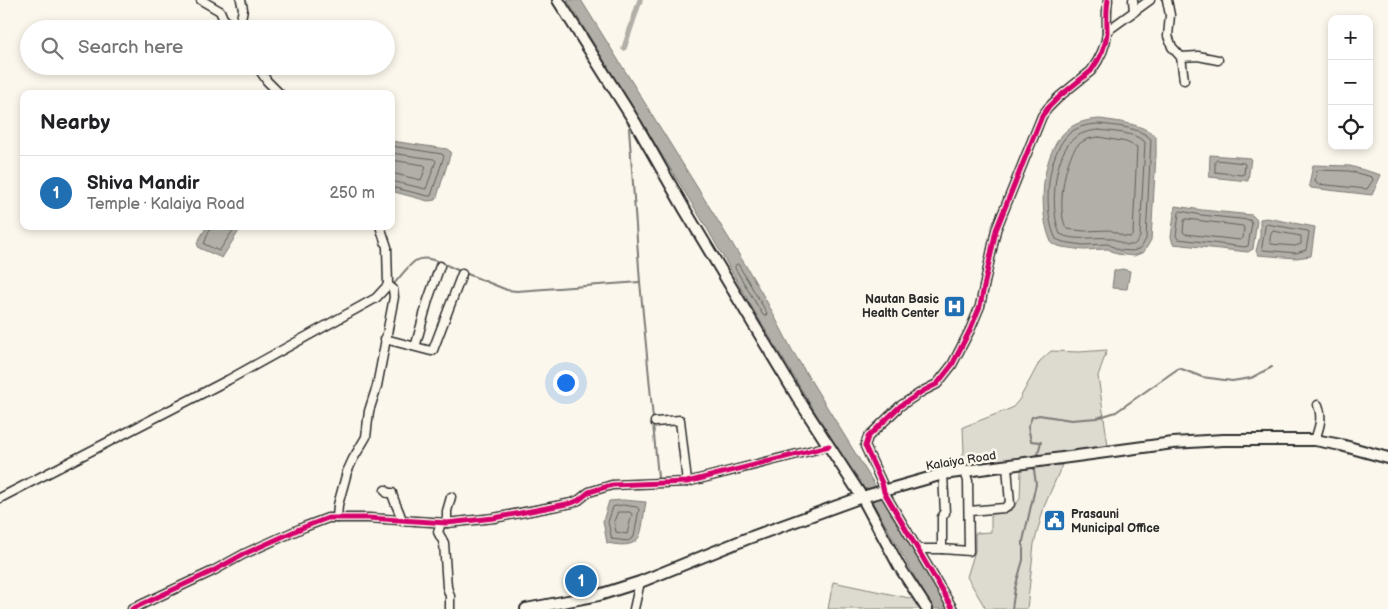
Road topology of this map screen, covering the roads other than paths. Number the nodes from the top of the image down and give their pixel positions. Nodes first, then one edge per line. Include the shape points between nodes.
1 (201, 0) edge
2 (241, 0) edge
3 (558, 0) edge
4 (1108, 0) edge
5 (1133, 0) edge
6 (1150, 0) edge
7 (1167, 0) edge
8 (1134, 12) junction
9 (225, 20) edge
10 (241, 20) edge
11 (1107, 31) junction
12 (1181, 57) junction
13 (1218, 60) dead end
14 (263, 75) edge
15 (1184, 80) dead end
16 (276, 90) edge
17 (381, 230) edge
18 (440, 266) dead end
19 (462, 274) dead end
20 (390, 287) junction
21 (386, 338) junction
22 (414, 346) junction
23 (1318, 405) dead end
24 (655, 422) dead end
25 (1315, 440) junction
26 (828, 446) junction
27 (1388, 458) edge
28 (1007, 466) junction
29 (965, 472) junction
30 (943, 474) junction
31 (687, 482) junction
32 (385, 490) dead end
33 (884, 492) junction
34 (452, 497) dead end
35 (865, 497) junction
36 (0, 498) edge
37 (969, 511) junction
38 (337, 518) junction
39 (402, 521) junction
40 (444, 523) junction
41 (918, 549) junction
42 (942, 549) junction
43 (640, 582) junction
44 (132, 609) edge
45 (450, 609) edge
46 (526, 609) edge
47 (634, 609) edge
48 (927, 609) edge
49 (953, 609) edge

1 - 9 street via 220,11
2 - 10 street
3 - 26 main road via 636,124
4 - 11 street
5 - 8 street
6 - 8 street
7 - 12 street via 1170,15 1168,36
8 - 11 street
11 - 33 street via 1105,44 1091,71 1060,96 1042,116 996,230 980,306 952,365 937,384 900,406 868,437 865,446
12 - 13 street
12 - 15 street
14 - 16 street
17 - 20 street
18 - 22 street
19 - 22 street via 433,350
20 - 21 street via 394,296
20 - 36 street via 376,298 228,380
21 - 22 street
21 - 38 street via 366,437 347,472
23 - 25 street via 1320,425
24 - 31 street via 680,420
25 - 27 main road, Kalaiya Road
25 - 28 main road, Kalaiya Road via 1173,443
26 - 31 street
26 - 35 main road
28 - 29 main road, Kalaiya Road
28 - 37 street via 1010,504 1004,508
29 - 30 main road, Kalaiya Road
29 - 37 street
30 - 33 main road, Kalaiya Road
30 - 42 street
31 - 40 street via 612,486 590,492 572,503 488,519
32 - 39 street via 392,493
33 - 35 main road, Kalaiya Road
33 - 41 street
34 - 40 street
35 - 43 main road, Kalaiya Road via 746,538
35 - 48 main road via 899,566
37 - 42 street via 969,551
38 - 39 street
38 - 44 street via 304,526
39 - 40 street
40 - 45 street via 438,532 444,543
41 - 42 street
41 - 49 street
43 - 46 main road, Kalaiya Road via 599,595
43 - 47 street

